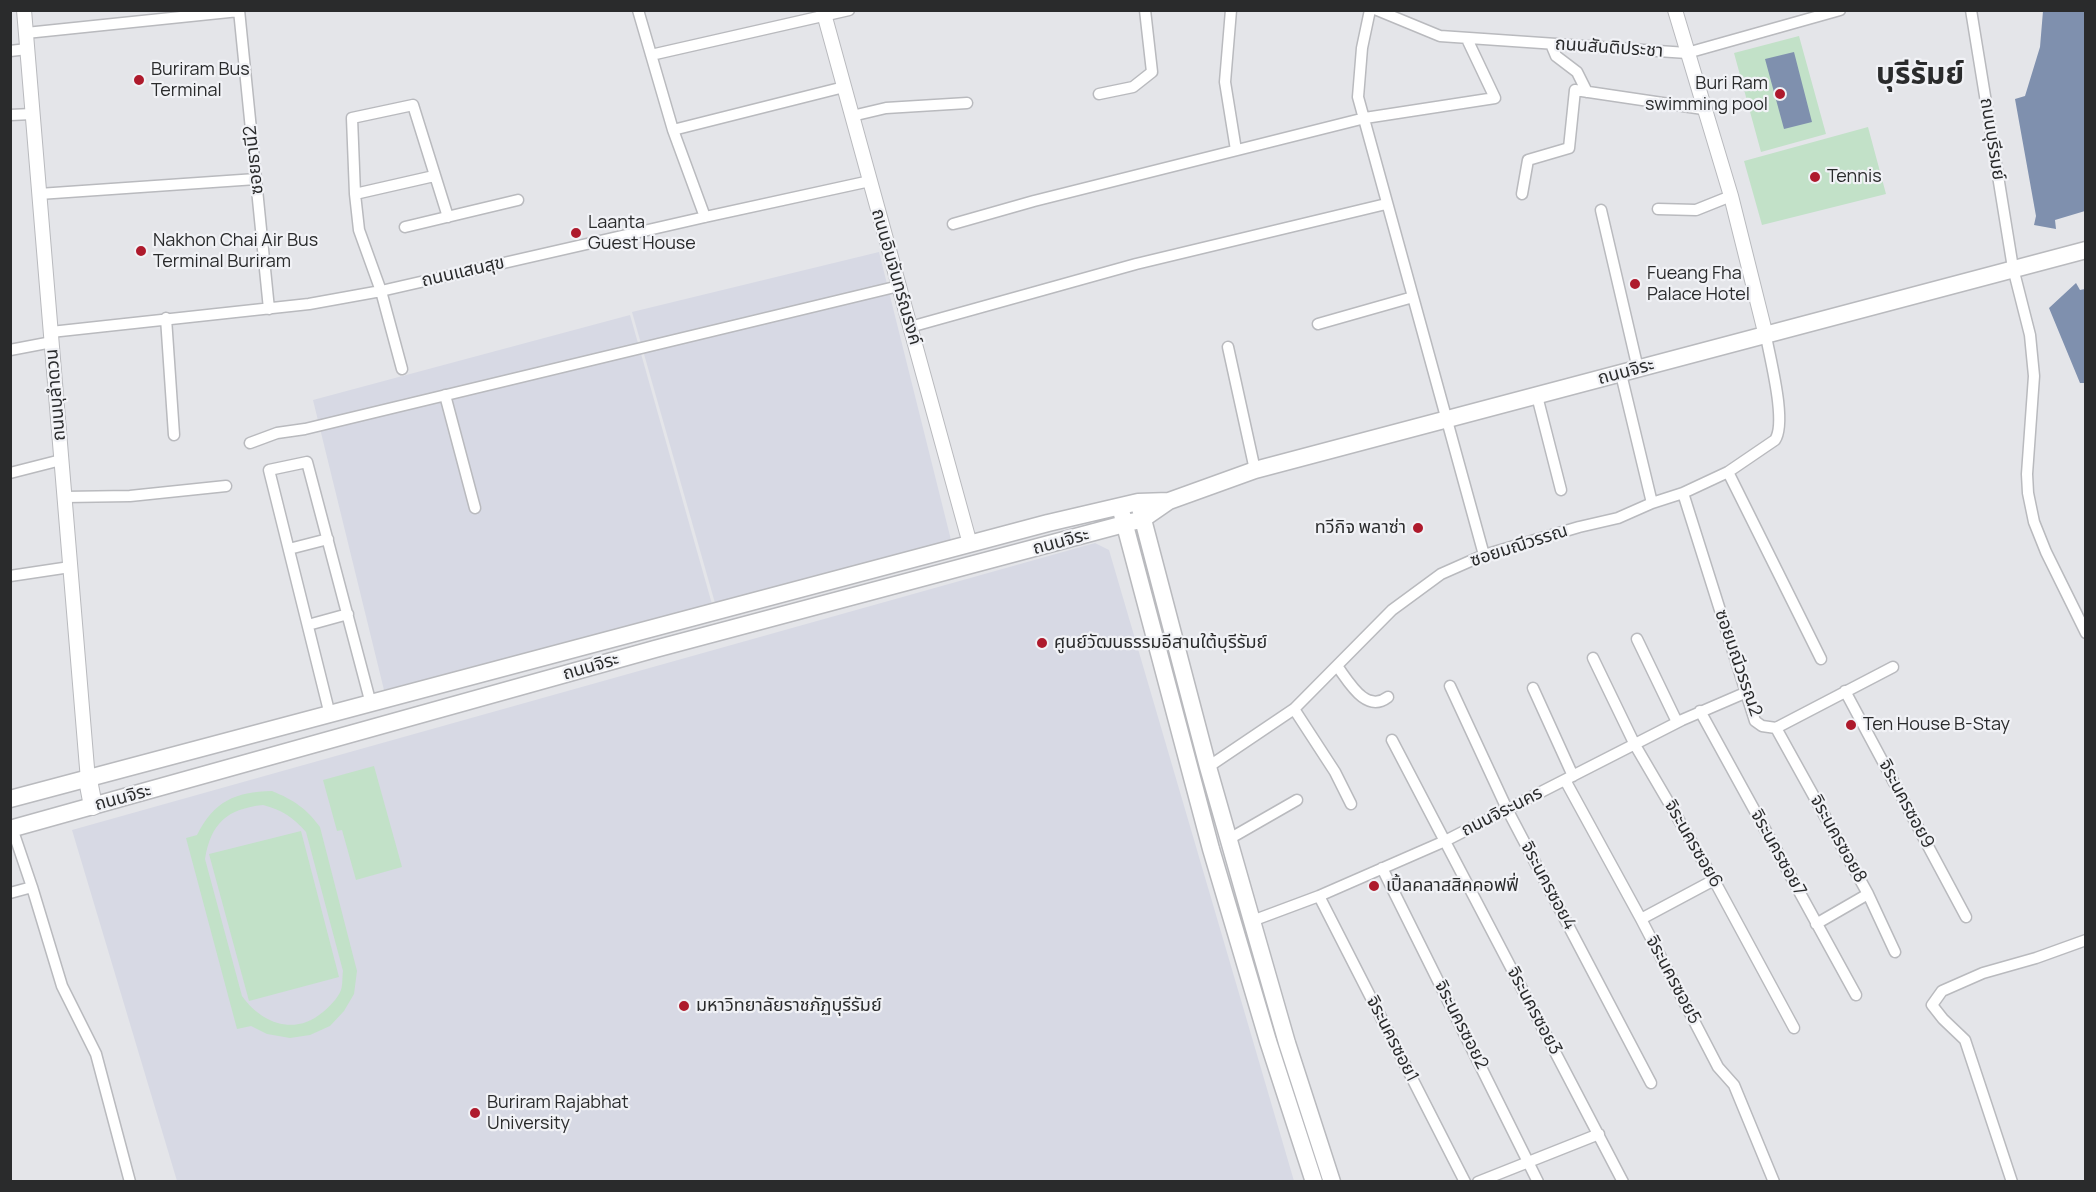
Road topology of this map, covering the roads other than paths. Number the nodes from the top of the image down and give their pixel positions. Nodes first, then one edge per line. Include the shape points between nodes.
1 (24, 10) edge
2 (638, 10) edge
3 (849, 10) edge
4 (1144, 10) edge
5 (1231, 10) edge
6 (1370, 10) edge
7 (1377, 10) edge
8 (1675, 10) edge
9 (1840, 10) edge
10 (1971, 10) edge
11 (239, 11) edge
12 (823, 13) edge
13 (141, 16) edge
14 (26, 33) junction
15 (1467, 39) junction
16 (1551, 44) junction
17 (27, 49) junction
18 (10, 51) edge
19 (1687, 53) junction
20 (651, 55) junction
21 (844, 87) junction
22 (1587, 92) junction
23 (1099, 94) dead end
24 (967, 103) dead end
25 (1703, 109) junction
26 (10, 114) edge
27 (32, 114) junction
28 (852, 116) junction
29 (1365, 118) junction
30 (673, 130) junction
31 (1236, 150) junction
32 (434, 176) junction
33 (256, 179) junction
34 (870, 182) junction
35 (39, 194) junction
36 (355, 194) junction
37 (1522, 194) dead end
38 (1731, 196) junction
39 (518, 200) dead end
40 (1386, 204) junction
41 (1658, 209) dead end
42 (1601, 210) dead end
43 (448, 217) junction
44 (705, 217) junction
45 (953, 224) dead end
46 (405, 227) dead end
47 (2085, 250) edge
48 (2013, 268) junction
49 (899, 286) junction
50 (381, 291) junction
51 (1413, 297) junction
52 (269, 309) junction
53 (166, 318) junction
54 (1318, 324) dead end
55 (910, 327) junction
56 (1766, 336) junction
57 (51, 337) junction
58 (1228, 347) dead end
59 (10, 350) edge
60 (402, 369) dead end
61 (1638, 369) junction
62 (1621, 374) junction
63 (445, 395) junction
64 (1537, 396) junction
65 (1446, 420) junction
66 (174, 435) dead end
67 (250, 443) dead end
68 (61, 460) junction
69 (1255, 470) junction
70 (1728, 472) junction
71 (10, 473) edge
72 (226, 486) dead end
73 (1562, 490) dead end
74 (1683, 493) junction
75 (64, 497) junction
76 (1138, 501) junction
77 (1169, 501) junction
78 (1652, 503) junction
79 (1120, 506) junction
80 (475, 508) dead end
81 (1143, 519) junction
82 (1125, 524) junction
83 (328, 539) junction
84 (970, 544) junction
85 (289, 549) junction
86 (1484, 555) junction
87 (70, 567) junction
88 (10, 576) edge
89 (348, 614) junction
90 (308, 625) junction
91 (649, 629) junction
92 (2085, 633) edge
93 (627, 635) junction
94 (1637, 639) dead end
95 (656, 650) junction
96 (633, 656) junction
97 (1593, 658) dead end
98 (1821, 659) dead end
99 (1337, 666) junction
100 (1893, 667) dead end
101 (1450, 686) dead end
102 (1533, 688) dead end
103 (1845, 691) junction
104 (1747, 692) junction
105 (1388, 697) dead end
106 (371, 704) junction
107 (1294, 709) junction
108 (1700, 711) junction
109 (330, 715) junction
110 (1677, 722) junction
111 (1776, 728) junction
112 (1392, 740) dead end
113 (1635, 745) junction
114 (1208, 767) junction
115 (1569, 778) junction
116 (88, 780) junction
117 (11, 795) edge
118 (1298, 800) dead end
119 (1352, 804) dead end
120 (93, 806) junction
121 (1507, 809) junction
122 (11, 828) edge
123 (1229, 839) junction
124 (1445, 841) junction
125 (1382, 868) junction
126 (1714, 880) junction
127 (32, 887) junction
128 (10, 893) edge
129 (1868, 894) junction
130 (1319, 896) junction
131 (1966, 917) dead end
132 (1641, 919) junction
133 (1252, 921) junction
134 (1816, 924) junction
135 (2085, 940) edge
136 (1895, 952) dead end
137 (1856, 995) dead end
138 (1794, 1028) dead end
139 (1651, 1083) dead end
140 (1599, 1134) junction
141 (1529, 1161) junction
142 (130, 1182) edge
143 (1314, 1182) edge
144 (1332, 1182) edge
145 (1465, 1182) edge
146 (1478, 1182) edge
147 (1538, 1182) edge
148 (1623, 1182) edge
149 (1774, 1182) edge
150 (2012, 1182) edge

1 - 14 street, ถนนบุลำดวน
2 - 20 street
3 - 12 street
4 - 23 street via 1152,72 1133,87
5 - 31 street via 1225,82
6 - 29 street via 1358,97
7 - 15 street, ถนนสันติประชา via 1440,36
8 - 19 street
9 - 19 street, ถนนสันติประชา
10 - 48 street, ถนนบุรีรมย์
11 - 13 street
11 - 33 street, ซอยธานี2
12 - 20 street
12 - 21 street, ถนนอินจันทร์ณรงค์
13 - 14 street
14 - 17 street, ถนนบุลำดวน
15 - 16 street, ถนนสันติประชา
15 - 29 street via 1495,98
16 - 19 street, ถนนสันติประชา
16 - 22 street via 1556,56 1577,72
17 - 18 street
17 - 27 street, ถนนบุลำดวน
19 - 25 street
20 - 30 street
21 - 28 street, ถนนอินจันทร์ณรงค์
21 - 30 street
22 - 25 street
22 - 37 street via 1575,90 1569,148 1528,160
24 - 28 street via 886,108
25 - 38 street
26 - 27 street
27 - 35 street, ถนนบุลำดวน
28 - 34 street, ถนนอินจันทร์ณรงค์
29 - 31 street
29 - 40 street
30 - 44 street
31 - 45 street
32 - 36 street
32 - 36 street via 413,105 352,118
32 - 43 street
33 - 35 street
33 - 52 street, ซอยธานี2
34 - 44 street, ถนนแสนสุข
34 - 49 street, ถนนอินจันทร์ณรงค์
35 - 57 street, ถนนบุลำดวน
36 - 50 street via 359,230
38 - 41 street via 1696,210
38 - 56 street
39 - 43 street
40 - 51 street
40 - 55 street via 1136,264
42 - 61 street
43 - 46 street
44 - 50 street, ถนนแสนสุข
47 - 48 main road, ถนนจิระ
48 - 56 main road, ถนนจิระ
48 - 92 street, ถนนบุรีรมย์ via 2030,335 2034,376 2028,493 2042,542
49 - 55 street, ถนนอินจันทร์ณรงค์
49 - 63 street
50 - 52 street, ถนนแสนสุข
50 - 60 street
51 - 54 street
51 - 65 street
52 - 53 street, ถนนแสนสุข
53 - 57 street, ถนนแสนสุข
53 - 66 street
55 - 84 street, ถนนอินจันทร์ณรงค์
56 - 61 main road, ถนนจิระ
56 - 70 street, ซอยมณีวรรณ via 1779,434
57 - 59 street, ถนนแสนสุข
57 - 68 street, ถนนบุลำดวน
58 - 69 street
61 - 62 main road, ถนนจิระ
62 - 64 main road, ถนนจิระ
62 - 78 street
63 - 67 street via 277,433
63 - 80 street
64 - 65 main road, ถนนจิระ
64 - 73 street
65 - 69 main road, ถนนจิระ
65 - 86 street
68 - 71 street
68 - 75 street, ถนนบุลำดวน
69 - 77 main road, ถนนจิระ
70 - 74 street, ซอยมณีวรรณ
70 - 98 street
72 - 75 street via 130,496
74 - 78 street, ซอยมณีวรรณ
74 - 104 street, ซอยมณีวรรณ2
75 - 87 street, ถนนบุลำดวน
76 - 77 main road, ถนนจิระ
76 - 79 main road, ถนนจิระ
76 - 81 main road
77 - 81 main road, ถนนจิระ
78 - 86 street, ซอยมณีวรรณ via 1618,518
79 - 82 main road
79 - 84 main road, ถนนจิระ
81 - 82 main road, ถนนจิระ
81 - 114 main road
82 - 95 main road, ถนนจิระ
82 - 143 main road via 1211,849
83 - 85 street
83 - 85 street via 307,462 269,470
83 - 89 street
84 - 91 main road, ถนนจิระ
85 - 90 street
86 - 99 street, ซอยมณีวรรณ via 1441,574 1392,610
87 - 88 street
87 - 116 street, ถนนบุลำดวน
89 - 90 street
89 - 106 street
90 - 109 street
91 - 93 main road, ถนนจิระ
91 - 95 main road via 643,642 650,650
93 - 96 main road via 639,644
93 - 106 main road, ถนนจิระ
94 - 110 street
95 - 96 main road, ถนนจิระ
96 - 120 main road, ถนนจิระ
97 - 113 street, จิระนครซอย6
99 - 105 street via 1371,703 1378,704
99 - 107 street, ซอยมณีวรรณ
100 - 103 street, ซอยมณีวรรณ2
101 - 121 street, จิระนครซอย4
102 - 115 street, จิระนครซอย5
103 - 111 street, ซอยมณีวรรณ2
103 - 131 street, จิระนครซอย9
104 - 108 street, ถนนจิระนคร
104 - 111 street, ซอยมณีวรรณ2 via 1755,721
106 - 109 main road, ถนนจิระ
107 - 114 street, ซอยมณีวรรณ
107 - 119 street
108 - 110 street, ถนนจิระนคร
108 - 134 street, จิระนครซอย7
109 - 116 main road, ถนนจิระ
110 - 113 street, ถนนจิระนคร
111 - 129 street, จิระนครซอย8
112 - 124 street, จิระนครซอย3
113 - 115 street, ถนนจิระนคร
113 - 126 street, จิระนครซอย6
114 - 123 main road
115 - 121 street, ถนนจิระนคร
115 - 132 street, จิระนครซอย5
116 - 117 main road, ถนนจิระ
116 - 120 main road
118 - 123 street
120 - 122 main road, ถนนจิระ
121 - 124 street, ถนนจิระนคร
121 - 139 street, จิระนครซอย4
122 - 127 street
123 - 133 main road
124 - 125 street, ถนนจิระนคร
124 - 140 street, จิระนครซอย3
125 - 130 street, ถนนจิระนคร
125 - 141 street, จิระนครซอย2
126 - 132 street
126 - 138 street, จิระนครซอย6
127 - 128 street
127 - 142 street via 62,986 96,1054
129 - 134 street
129 - 136 street, จิระนครซอย8
130 - 133 street, ถนนจิระนคร
130 - 145 street, จิระนครซอย1
132 - 149 street, จิระนครซอย5 via 1718,1067 1734,1085
133 - 144 main road
134 - 137 street, จิระนครซอย7
135 - 150 street via 1983,973 1942,991 1932,1005 1965,1040
140 - 141 street
140 - 148 street, จิระนครซอย3
141 - 146 street
141 - 147 street, จิระนครซอย2

